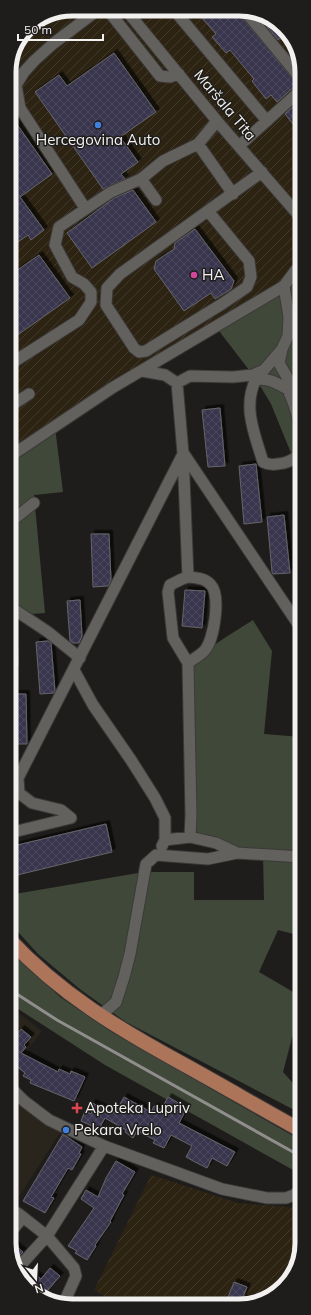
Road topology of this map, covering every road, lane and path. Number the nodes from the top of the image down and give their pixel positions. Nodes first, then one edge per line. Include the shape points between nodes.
1 (89, 16) edge
2 (113, 16) edge
3 (131, 16) edge
4 (179, 16) edge
5 (250, 17) edge
6 (295, 72) edge
7 (179, 74) junction
8 (16, 85) edge
9 (16, 85) edge
10 (295, 95) edge
11 (217, 121) junction
12 (267, 121) junction
13 (198, 144) junction
14 (239, 146) junction
15 (262, 172) junction
16 (141, 179) junction
17 (233, 194) junction
18 (156, 200) dead end
19 (85, 208) junction
20 (295, 210) edge
21 (208, 211) junction
22 (295, 271) edge
23 (284, 286) junction
24 (282, 349) junction
25 (16, 360) edge
26 (142, 371) junction
27 (254, 377) junction
28 (177, 383) junction
29 (29, 394) dead end
30 (295, 394) edge
31 (16, 402) edge
32 (16, 452) edge
33 (183, 453) junction
34 (295, 459) edge
35 (34, 503) dead end
36 (16, 517) edge
37 (188, 577) junction
38 (16, 611) edge
39 (295, 620) edge
40 (80, 658) junction
41 (188, 663) junction
42 (74, 670) junction
43 (16, 831) edge
44 (190, 837) junction
45 (165, 840) junction
46 (236, 853) junction
47 (156, 854) junction
48 (295, 857) edge
49 (16, 946) edge
50 (100, 1016) junction
51 (16, 1093) edge
52 (295, 1128) edge
53 (104, 1146) junction
54 (295, 1195) edge
55 (16, 1213) edge
56 (23, 1217) junction
57 (16, 1226) edge
58 (47, 1236) junction
59 (21, 1265) edge
60 (66, 1298) edge

1 - 9 street via 35,60
2 - 7 street via 160,76
3 - 7 street, Maršala Tita
4 - 12 street
5 - 6 street
7 - 11 street, Maršala Tita
8 - 19 street via 20,108
10 - 12 street
11 - 13 street
11 - 14 street, Maršala Tita
12 - 14 street
13 - 16 street via 163,161
13 - 17 street
14 - 15 street, Maršala Tita
15 - 17 street
15 - 20 street, Maršala Tita
16 - 18 street
16 - 19 street via 111,192
17 - 21 street
19 - 25 street via 59,227 55,245 72,277 91,292 91,302 79,320
21 - 21 street via 120,274 107,288 106,306 139,352 146,351 247,287 251,277 249,261
22 - 23 street
23 - 24 street via 289,317 288,336
23 - 26 street
24 - 27 street via 264,370
24 - 30 street via 280,363
26 - 28 street via 165,375
26 - 32 street
27 - 28 street via 190,376
27 - 30 street via 279,383
27 - 34 street via 249,411 264,462 269,465 290,462
28 - 33 street
29 - 31 street
33 - 37 street
33 - 39 street
33 - 40 street
35 - 36 street
37 - 41 street via 170,585 168,592 173,638
37 - 41 street via 202,578 210,584 214,590 216,604 212,636 205,650
38 - 40 street
40 - 42 street
41 - 44 street
42 - 43 street via 18,778 19,793 32,803 61,810 71,818
42 - 45 street via 93,705 131,760 165,818
44 - 45 street
44 - 46 street
45 - 47 street
46 - 47 street via 208,860
46 - 48 street
47 - 50 street via 146,864 130,954 116,1002
49 - 50 main road via 41,972
50 - 52 main road
51 - 53 street via 49,1120
53 - 54 street via 222,1189 267,1198
53 - 58 street
55 - 56 street
56 - 57 street
56 - 58 street
58 - 59 street
58 - 60 street via 74,1268 76,1276

